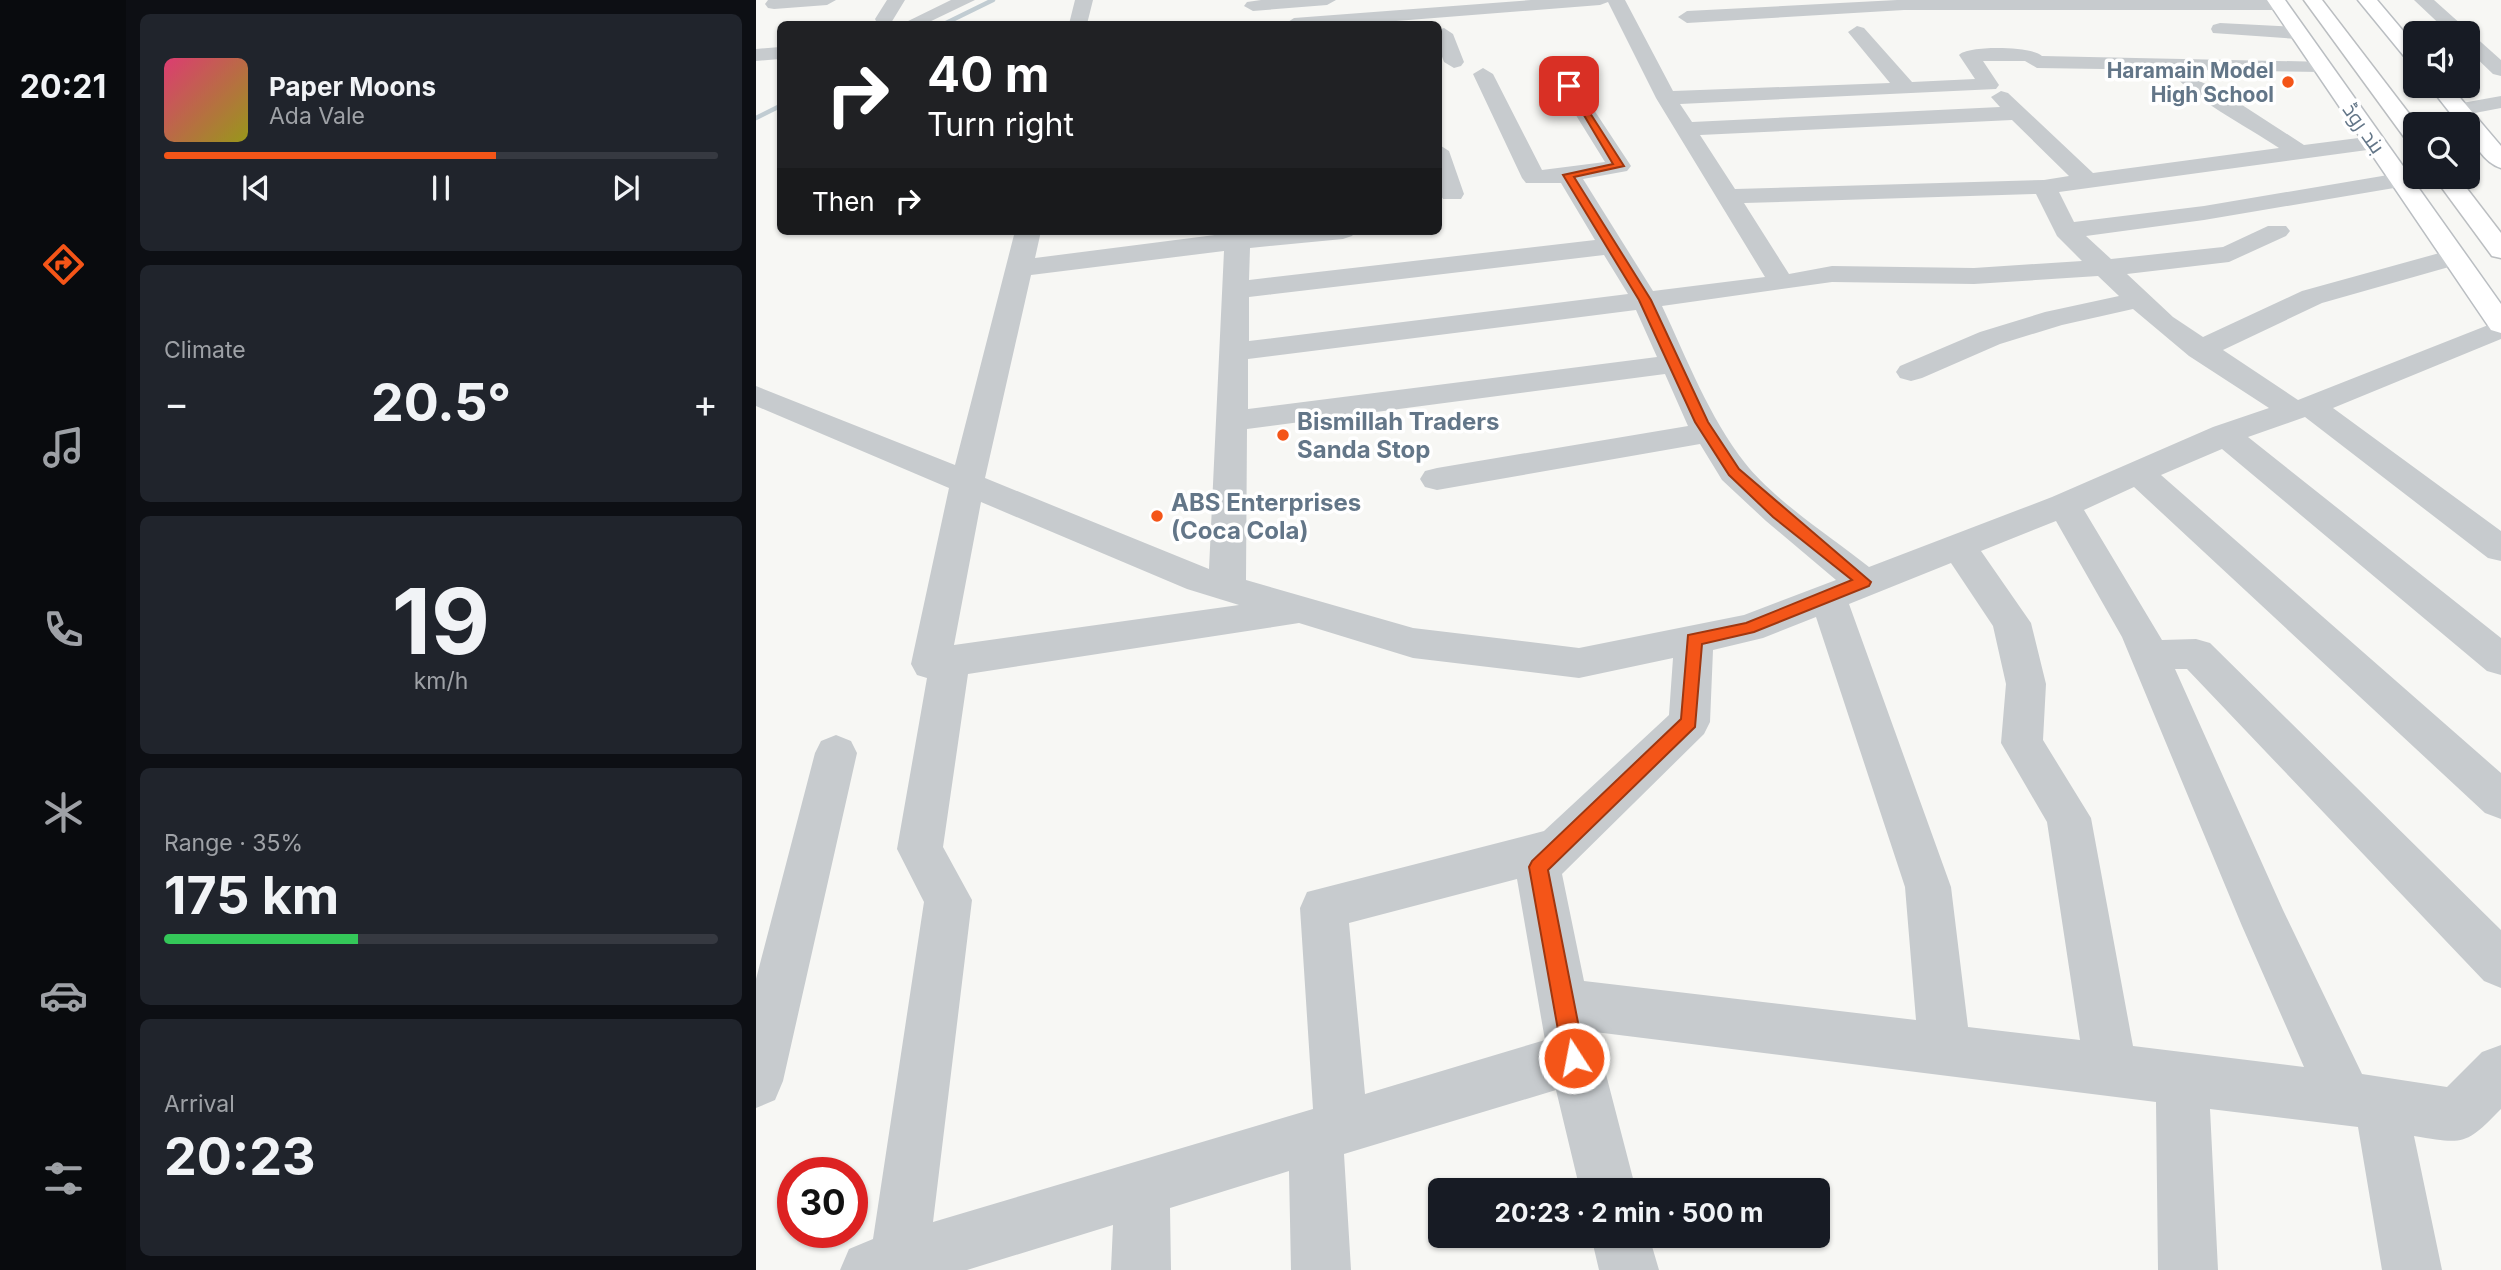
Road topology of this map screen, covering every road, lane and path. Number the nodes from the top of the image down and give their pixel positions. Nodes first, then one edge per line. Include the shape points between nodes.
1 (827, 0) edge
2 (896, 0) edge
3 (966, 0) edge
4 (1084, 0) edge
5 (1329, 0) edge
6 (1600, 0) edge
7 (1616, 0) edge
8 (2313, 0) edge
9 (2330, 0) edge
10 (2367, 0) edge
11 (2424, 0) edge
12 (2016, 2) edge
13 (2277, 2) edge
14 (774, 4) dead end
15 (1489, 4) edge
16 (1253, 10) edge
17 (1687, 17) dead end
18 (884, 19) dead end
19 (918, 21) edge
20 (1079, 21) edge
21 (1323, 21) edge
22 (2447, 21) edge
23 (1503, 29) dead end
24 (2206, 29) dead end
25 (1885, 31) dead end
26 (1467, 32) dead end
27 (2298, 33) junction
28 (1442, 35) edge
29 (1442, 37) edge
30 (2403, 42) edge
31 (777, 53) edge
32 (756, 55) edge
33 (2480, 57) edge
34 (1454, 62) dead end
35 (2175, 64) junction
36 (1556, 66) dead end
37 (2321, 66) junction
38 (2491, 72) edge
39 (1483, 74) dead end
40 (1989, 85) junction
41 (1906, 89) junction
42 (1666, 98) junction
43 (2449, 98) edge
44 (2501, 102) edge
45 (2459, 110) junction
46 (2415, 112) edge
47 (2017, 113) junction
48 (2403, 120) edge
49 (1686, 129) junction
50 (2374, 143) junction
51 (2300, 152) junction
52 (2499, 156) edge
53 (1568, 175) junction
54 (2400, 180) junction
55 (2087, 181) junction
56 (2044, 187) junction
57 (2455, 189) edge
58 (2474, 189) edge
59 (1727, 195) junction
60 (2501, 224) edge
61 (2066, 231) junction
62 (2277, 231) dead end
63 (1027, 235) edge
64 (1290, 235) edge
65 (1251, 238) edge
66 (1612, 247) junction
67 (2501, 250) edge
68 (2454, 257) junction
69 (1019, 268) junction
70 (2105, 269) junction
71 (1782, 282) junction
72 (1235, 290) junction
73 (1645, 300) junction
74 (2138, 300) junction
75 (2501, 327) edge
76 (2199, 349) junction
77 (1234, 352) junction
78 (1675, 364) junction
79 (1911, 372) dead end
80 (756, 395) edge
81 (2302, 408) junction
82 (1232, 421) junction
83 (1709, 432) junction
84 (2224, 434) junction
85 (2136, 471) junction
86 (1437, 479) dead end
87 (967, 484) junction
88 (2064, 505) junction
89 (1958, 545) junction
90 (2501, 550) edge
91 (1227, 588) junction
92 (1846, 589) junction
93 (1301, 610) junction
94 (1694, 639) junction
95 (2149, 655) junction
96 (2501, 660) edge
97 (950, 661) junction
98 (836, 753) dead end
99 (2501, 800) edge
100 (1558, 848) junction
101 (2501, 964) edge
102 (1563, 1003) junction
103 (1945, 1050) junction
104 (1574, 1058) junction
105 (2111, 1070) junction
106 (2501, 1071) edge
107 (2182, 1079) junction
108 (756, 1082) edge
109 (2363, 1101) junction
110 (1328, 1132) junction
111 (1605, 1178) edge
112 (1142, 1189) junction
113 (1623, 1248) edge
114 (889, 1267) edge
115 (1141, 1270) edge
116 (1321, 1270) edge
117 (1629, 1270) edge
118 (2188, 1270) edge
119 (2412, 1270) edge

1 - 14 street
2 - 18 street
3 - 19 street
4 - 20 street
5 - 16 street
6 - 15 street
7 - 42 street
8 - 48 main road
9 - 46 main road
10 - 30 main road
11 - 22 street
12 - 13 street
12 - 17 street
13 - 27 main road, بند روڈ
15 - 21 street
15 - 23 street
24 - 27 street
25 - 41 street via 1857,32
26 - 28 street
27 - 37 main road, بند روڈ
29 - 34 street
31 - 32 street
33 - 38 street
35 - 37 street
35 - 40 street via 2037,62 2030,55 1969,55
35 - 51 street via 2192,85
36 - 53 street via 1619,166
37 - 50 main road, بند روڈ
39 - 53 street via 1534,178
40 - 41 street
40 - 47 street
41 - 42 street
42 - 49 street
43 - 45 main road
44 - 45 street
45 - 52 main road
47 - 49 street
47 - 55 street
49 - 59 street
50 - 51 street
50 - 54 main road, بند روڈ
51 - 55 street
53 - 66 street
54 - 61 street
54 - 68 main road, بند روڈ
55 - 56 street
56 - 59 street
56 - 61 street
57 - 67 main road
58 - 60 main road
59 - 71 street
61 - 70 street
62 - 70 street via 2229,254
63 - 69 street
64 - 65 street
65 - 69 street
65 - 72 street
66 - 72 street
66 - 73 street
68 - 75 main road, بند روڈ
68 - 76 street via 2312,297
69 - 87 street
70 - 71 street via 1974,276 1832,274
70 - 74 street
71 - 73 street
72 - 77 street
73 - 77 street
73 - 78 street
74 - 76 street
74 - 79 street via 1990,338
75 - 81 street
76 - 81 street
77 - 82 street
78 - 82 street
78 - 83 street
80 - 87 street
81 - 84 street
81 - 90 street
82 - 91 street
83 - 86 street
83 - 92 street via 1734,472
84 - 85 street
84 - 96 street
85 - 88 street
85 - 99 street
87 - 91 street
87 - 97 street via 931,664
88 - 89 street
88 - 95 street
89 - 92 street
89 - 105 street via 2012,624 2026,684 2022,743 2069,818
91 - 93 street
92 - 94 street via 1749,628
92 - 103 street via 1928,887
93 - 94 street via 1413,643 1579,663
93 - 97 street
94 - 100 street via 1689,722
95 - 101 street via 2196,654
95 - 109 street via 2266,926
97 - 114 street via 919,849 948,900
98 - 108 street
100 - 102 street via 1538,867
100 - 110 street via 1324,908
102 - 103 street
102 - 104 street
103 - 105 street
104 - 110 street
104 - 111 street
105 - 107 street
106 - 109 street via 2457,1116
107 - 109 street
107 - 118 street
109 - 119 street
110 - 112 street
110 - 116 street
112 - 114 street
112 - 115 street
113 - 117 street

